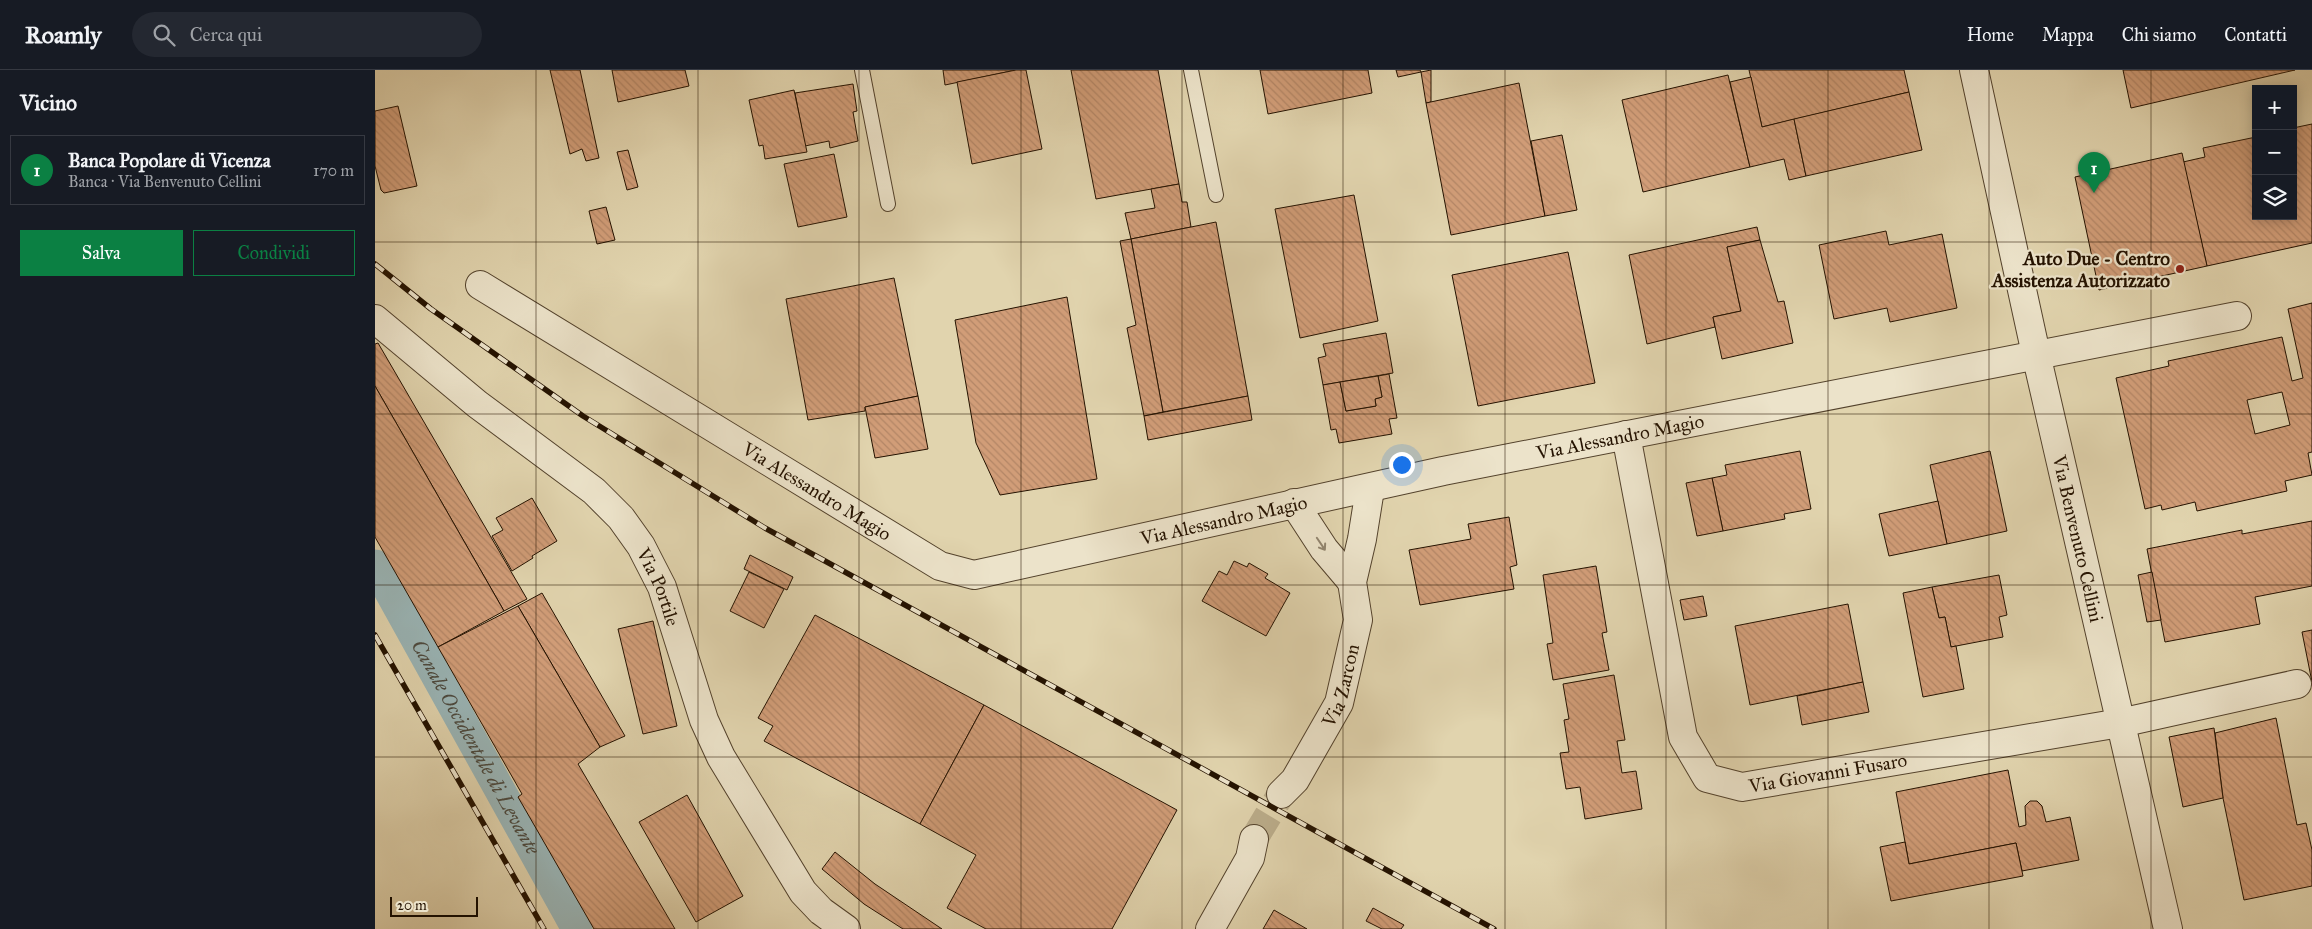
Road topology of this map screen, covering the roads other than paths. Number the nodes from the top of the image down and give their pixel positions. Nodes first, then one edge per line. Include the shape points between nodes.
1 (862, 70) edge
2 (1191, 70) edge
3 (1975, 70) edge
4 (1216, 196) dead end
5 (887, 204) dead end
6 (480, 285) dead end
7 (2237, 316) dead end
8 (375, 319) edge
9 (2036, 354) junction
10 (1626, 435) junction
11 (1370, 488) junction
12 (1294, 503) junction
13 (1352, 582) junction
14 (2297, 684) dead end
15 (2120, 723) junction
16 (1289, 792) tunnel mouth
17 (1256, 847) tunnel mouth
18 (847, 929) edge
19 (1210, 929) edge
20 (2167, 929) edge

1 - 5 lane
2 - 4 lane
3 - 9 street, Via Benvenuto Cellini
6 - 12 street, Via Alessandro Magio via 939,566 974,574
7 - 9 street
8 - 18 street, Via Portile via 477,404 594,491 621,518 641,546 662,587 704,720 721,757 803,892 821,911
9 - 10 street, Via Alessandro Magio
9 - 15 street, Via Benvenuto Cellini
10 - 11 street, Via Alessandro Magio
10 - 15 street, Via Giovanni Fusaro via 1683,737 1707,778 1742,787
11 - 12 street, Via Alessandro Magio
11 - 13 street
12 -> 13 street via 1324,549
13 - 16 street, Via Zarcon via 1358,620 1339,704
14 - 15 street
15 - 20 street, Via Benvenuto Cellini
17 - 19 street

